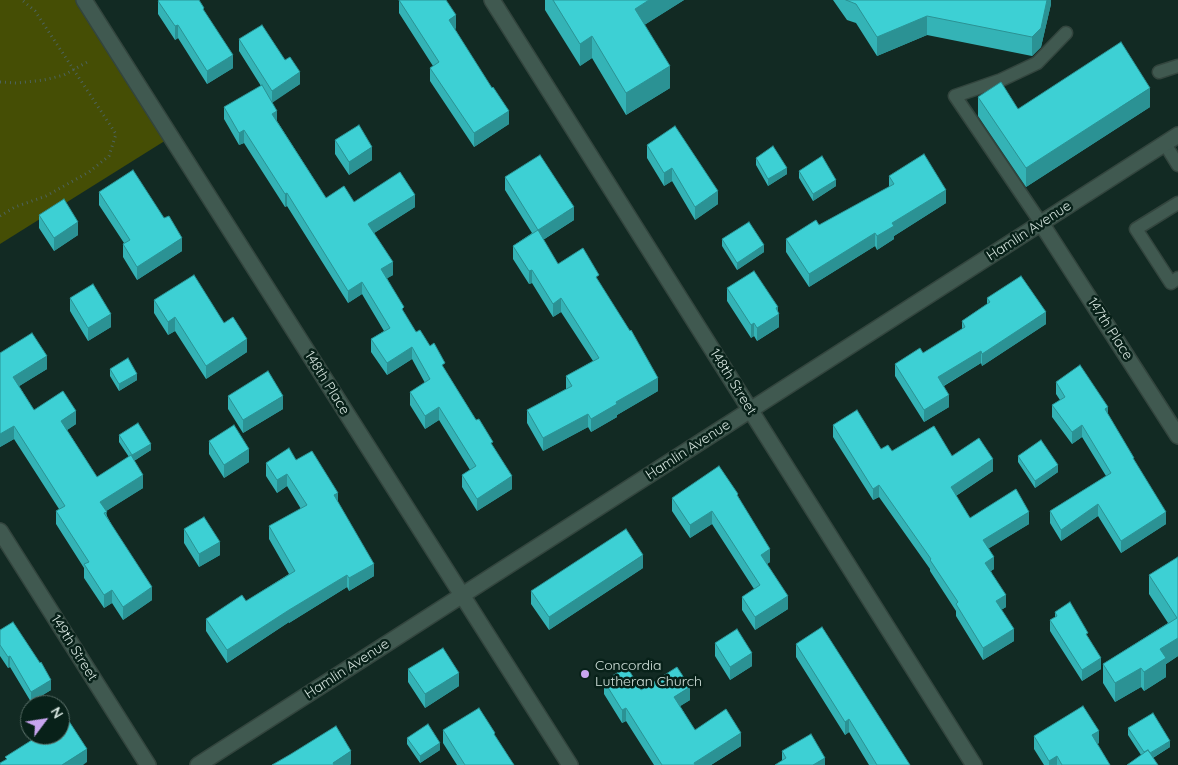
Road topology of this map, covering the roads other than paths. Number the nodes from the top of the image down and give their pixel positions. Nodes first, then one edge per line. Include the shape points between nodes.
1 (84, 0) edge
2 (492, 0) edge
3 (1066, 33) dead end
4 (1178, 66) edge
5 (1159, 72) dead end
6 (1178, 135) edge
7 (1165, 144) junction
8 (1178, 165) edge
9 (1178, 203) edge
10 (1041, 223) junction
11 (1178, 278) edge
12 (751, 410) junction
13 (1176, 428) edge
14 (0, 531) edge
15 (462, 595) junction
16 (148, 765) edge
17 (198, 765) edge
18 (570, 765) edge
19 (974, 765) edge

1 - 15 street, 148th Place
2 - 12 street, 148th Street
3 - 10 lane via 1037,62 1001,80 955,96
4 - 5 lane
6 - 7 street, Hamlin Avenue
7 - 8 lane
7 - 10 street, Hamlin Avenue
9 - 11 lane via 1136,229 1171,283
10 - 12 street, Hamlin Avenue
10 - 13 street, 147th Place
12 - 15 street, Hamlin Avenue
12 - 19 street, 148th Street
14 - 16 street, 149th Street
15 - 17 street, Hamlin Avenue
15 - 18 street, 148th Place

